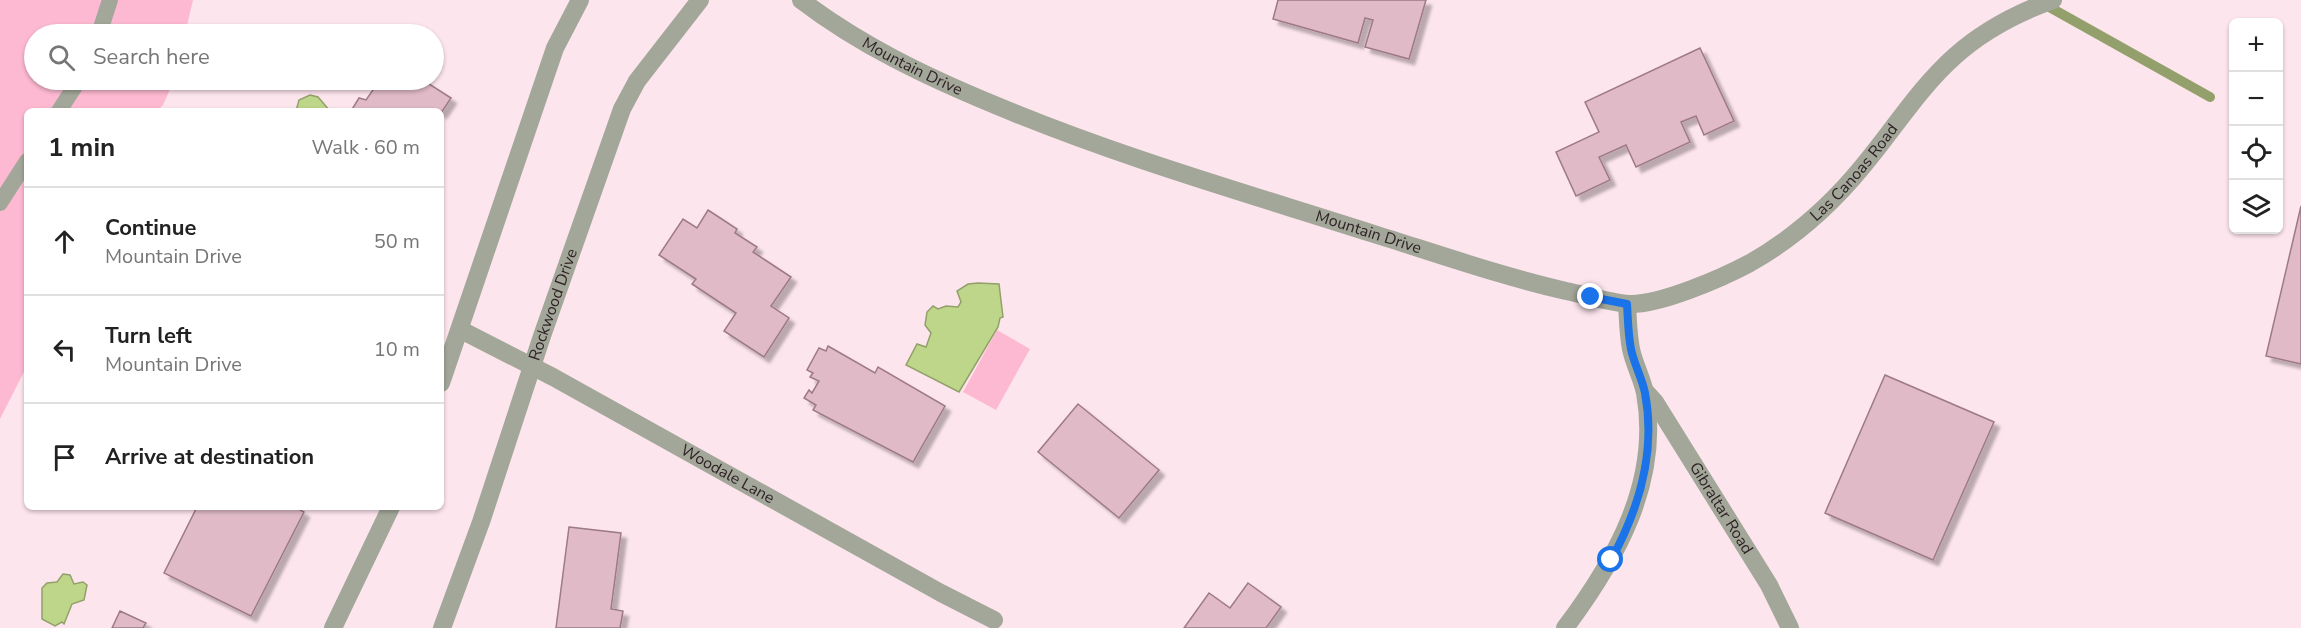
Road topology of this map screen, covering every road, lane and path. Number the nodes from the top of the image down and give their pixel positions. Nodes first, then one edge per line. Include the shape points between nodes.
1 (110, 0) edge
2 (580, 0) edge
3 (700, 0) edge
4 (801, 0) edge
5 (2053, 0) edge
6 (687, 8) edge
7 (102, 24) edge
8 (72, 90) edge
9 (61, 108) edge
10 (24, 166) edge
11 (0, 203) edge
12 (1627, 304) junction
13 (461, 330) junction
14 (532, 366) junction
15 (444, 376) edge
16 (1645, 391) junction
17 (390, 510) edge
18 (994, 620) dead end
19 (333, 628) edge
20 (442, 628) edge
21 (1565, 628) edge
22 (1790, 628) edge

1 - 7 lane
2 - 13 street via 555,48
3 - 6 street, Rockwood Drive
4 - 12 street, Mountain Drive via 858,39 920,72 1127,157 1517,279
5 - 12 street, Las Canoas Road via 2023,10 1991,28 1956,55 1924,87 1825,208 1772,250 1696,287
6 - 14 street, Rockwood Drive via 622,109
8 - 9 lane
10 - 11 lane
12 - 16 street via 1631,349
13 - 14 street, Woodale Lane
13 - 15 street
14 - 18 street, Woodale Lane
14 - 20 street, Rockwood Drive via 517,420
16 - 21 street via 1648,446 1632,518 1611,560
16 - 22 street, Gibraltar Road via 1751,555
17 - 19 street

